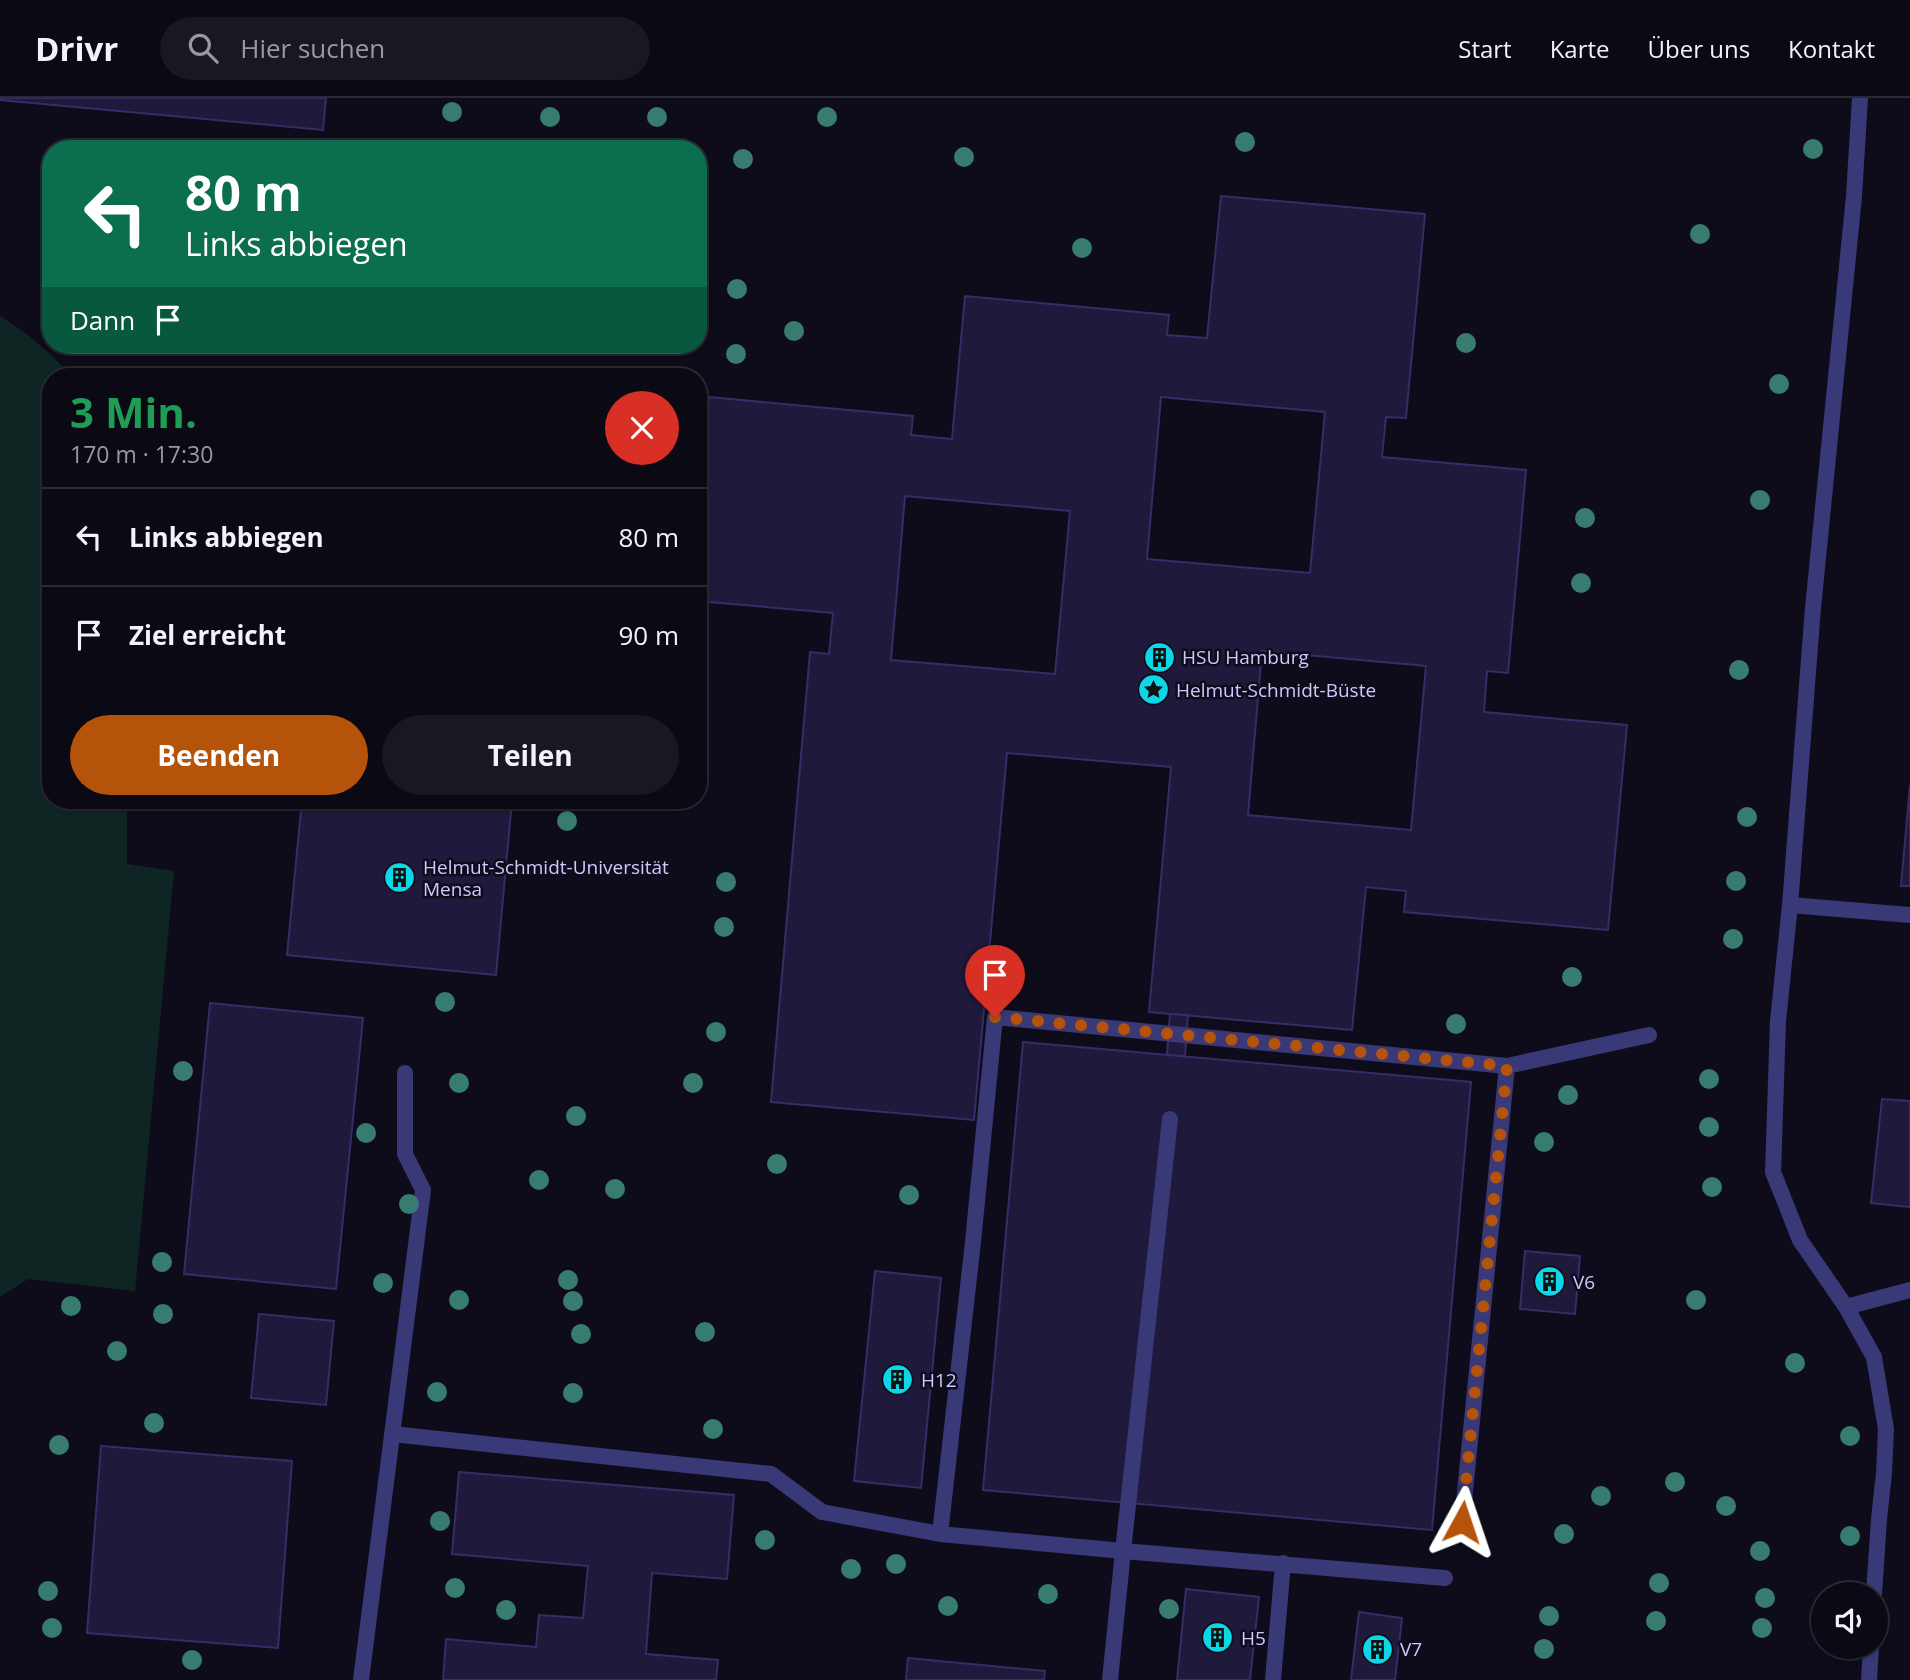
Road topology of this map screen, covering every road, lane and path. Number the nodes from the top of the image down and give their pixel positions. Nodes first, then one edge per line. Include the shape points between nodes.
1 (1860, 98) edge
2 (1790, 905) junction
3 (1910, 915) edge
4 (1649, 1035) dead end
5 (1507, 1066) junction
6 (405, 1073) dead end
7 (1170, 1119) dead end
8 (1910, 1290) edge
9 (1846, 1307) junction
10 (392, 1434) junction
11 (1462, 1522) dead end
12 (940, 1534) junction
13 (1123, 1551) junction
14 (1283, 1563) junction
15 (1445, 1578) dead end
16 (1875, 1582) edge
17 (1870, 1659) edge
18 (361, 1680) edge
19 (1110, 1680) edge
20 (1273, 1680) edge
21 (1869, 1680) edge

1 - 2 lane
2 - 3 lane
2 - 9 lane via 1778,1021 1773,1172 1800,1240
4 - 5 lane
5 - 11 lane
5 - 12 lane via 995,1017
6 - 10 lane via 405,1154 423,1190
7 - 13 lane
8 - 9 lane
9 - 16 lane via 1874,1357 1886,1429
10 - 12 lane via 771,1474 822,1512
10 - 18 lane
12 - 13 lane
13 - 14 lane
13 - 19 lane
14 - 15 lane
14 - 20 lane
17 - 21 lane

